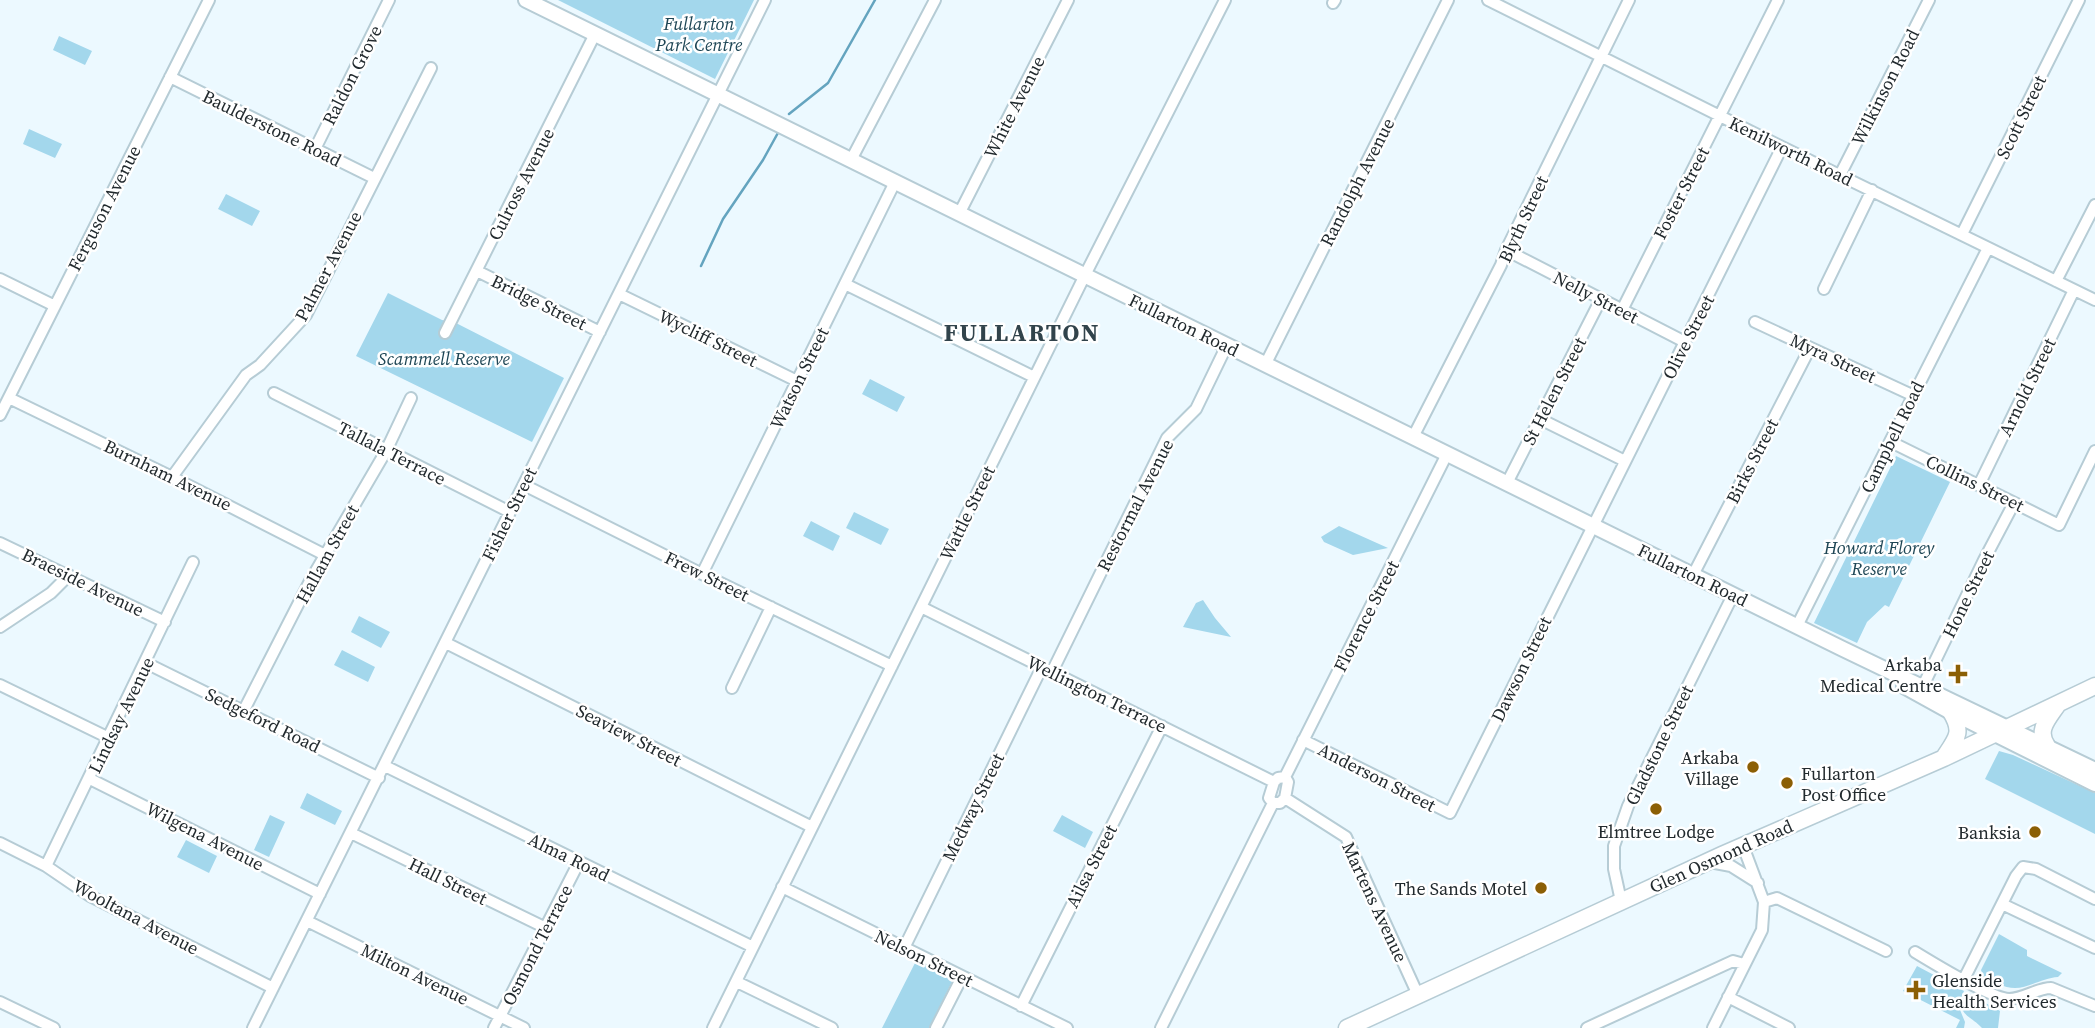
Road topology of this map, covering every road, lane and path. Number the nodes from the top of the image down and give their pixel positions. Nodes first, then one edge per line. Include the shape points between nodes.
1 (209, 0) edge
2 (389, 0) edge
3 (526, 0) edge
4 (765, 0) edge
5 (935, 0) edge
6 (1068, 0) edge
7 (1225, 0) edge
8 (1448, 0) edge
9 (1488, 0) edge
10 (1629, 0) edge
11 (1778, 0) edge
12 (1929, 0) edge
13 (2079, 0) edge
14 (596, 34) junction
15 (1602, 56) junction
16 (430, 68) dead end
17 (170, 78) junction
18 (718, 95) junction
19 (1720, 116) junction
20 (1782, 147) junction
21 (315, 149) junction
22 (851, 160) junction
23 (1840, 175) junction
24 (374, 178) junction
25 (895, 182) junction
26 (1872, 190) junction
27 (2095, 205) edge
28 (959, 214) junction
29 (1962, 234) junction
30 (1988, 248) junction
31 (1506, 250) junction
32 (477, 271) junction
33 (1085, 275) junction
34 (0, 279) edge
35 (2056, 281) junction
36 (845, 284) junction
37 (1824, 289) dead end
38 (2074, 290) junction
39 (619, 294) junction
40 (1601, 299) junction
41 (2095, 300) edge
42 (55, 306) junction
43 (1622, 310) junction
44 (1755, 322) dead end
45 (600, 332) junction
46 (445, 333) dead end
47 (1685, 342) junction
48 (1227, 345) junction
49 (1810, 348) junction
50 (1265, 365) junction
51 (1034, 377) junction
52 (797, 382) junction
53 (274, 393) dead end
54 (1912, 395) junction
55 (9, 398) junction
56 (411, 398) dead end
57 (0, 415) edge
58 (1540, 419) junction
59 (1413, 437) junction
60 (1891, 442) junction
61 (386, 450) junction
62 (2095, 451) edge
63 (1447, 454) junction
64 (1625, 461) junction
65 (172, 477) junction
66 (1507, 483) junction
67 (524, 485) junction
68 (1979, 485) junction
69 (2014, 503) junction
70 (510, 512) junction
71 (1592, 526) junction
72 (0, 543) edge
73 (325, 555) junction
74 (193, 562) dead end
75 (702, 574) junction
76 (69, 575) junction
77 (1693, 575) junction
78 (1733, 595) junction
79 (771, 607) junction
80 (921, 607) junction
81 (165, 622) junction
82 (1797, 626) junction
83 (0, 627) edge
84 (446, 643) junction
85 (1843, 649) junction
86 (146, 663) junction
87 (892, 666) junction
88 (1047, 669) junction
89 (0, 685) edge
90 (1923, 686) junction
91 (2095, 686) edge
92 (732, 688) dead end
93 (2058, 704) junction
94 (244, 710) junction
95 (1951, 712) junction
96 (1162, 726) junction
97 (2000, 730) junction
98 (110, 738) junction
99 (1303, 740) junction
100 (2047, 747) junction
101 (1944, 758) junction
102 (386, 766) junction
103 (2095, 770) edge
104 (379, 778) junction
105 (90, 779) junction
106 (1279, 780) junction
107 (2095, 784) edge
108 (1284, 798) junction
109 (1273, 803) junction
110 (1450, 813) joint
111 (812, 827) junction
112 (351, 833) junction
113 (0, 844) edge
114 (1742, 846) junction
115 (1708, 861) junction
116 (579, 862) junction
117 (46, 866) junction
118 (1758, 883) junction
119 (782, 887) junction
120 (320, 894) junction
121 (2095, 899) edge
122 (1621, 901) junction
123 (1764, 902) junction
124 (2002, 904) junction
125 (307, 921) junction
126 (545, 928) junction
127 (753, 947) junction
128 (904, 948) junction
129 (2095, 948) edge
130 (1886, 951) dead end
131 (1915, 952) dead end
132 (1744, 964) junction
133 (962, 977) junction
134 (1964, 979) junction
135 (737, 982) junction
136 (273, 988) junction
137 (1418, 995) junction
138 (1728, 997) junction
139 (0, 1002) edge
140 (1021, 1006) junction
141 (2095, 1006) edge
142 (500, 1016) junction
143 (1375, 1022) edge
144 (54, 1028) edge
145 (253, 1028) edge
146 (494, 1028) edge
147 (524, 1028) edge
148 (713, 1028) edge
149 (832, 1028) edge
150 (936, 1028) edge
151 (1067, 1028) edge
152 (1161, 1028) edge
153 (1347, 1028) edge
154 (1587, 1028) edge
155 (1713, 1028) edge
156 (1789, 1028) edge

1 - 17 street, Ferguson Avenue
2 - 21 street, Raldon Grove
3 - 14 main road, Fullarton Road
4 - 18 street, Fisher Street
5 - 22 street
6 - 28 street, White Avenue
7 - 33 street, Wattle Street
8 - 50 street, Randolph Avenue
9 - 15 street, Kenilworth Road
10 - 15 street, Blyth Street
11 - 19 street, Foster Street
12 - 23 street, Wilkinson Road
13 - 29 street, Scott Street
14 - 18 main road, Fullarton Road
14 - 32 street, Culross Avenue
15 - 19 street, Kenilworth Road
15 - 31 street, Blyth Street
16 - 24 street, Palmer Avenue
17 - 21 street, Baulderstone Road
17 - 42 street, Ferguson Avenue
18 - 22 main road, Fullarton Road
18 - 39 street, Fisher Street
19 - 20 street, Kenilworth Road
19 - 43 street, Foster Street
20 - 23 street, Kenilworth Road
20 - 47 street, Olive Street
21 - 24 street, Baulderstone Road
22 - 25 main road, Fullarton Road
23 - 26 street, Kenilworth Road
24 - 65 street, Palmer Avenue via 306,315 246,375
25 - 28 main road, Fullarton Road
25 - 36 street, Watson Street
26 - 29 street, Kenilworth Road
26 - 37 street
27 - 35 street
28 - 33 main road, Fullarton Road
29 - 30 street, Kenilworth Road
30 - 35 street, Kenilworth Road
30 - 54 street, Campbell Road
31 - 40 street, Nelly Street
31 - 59 street, Blyth Street
32 - 45 street, Bridge Street
32 - 46 street, Culross Avenue
33 - 48 main road, Fullarton Road
33 - 51 street, Wattle Street
34 - 42 street
35 - 38 street, Kenilworth Road
36 - 51 street
36 - 52 street, Watson Street
38 - 41 street, Kenilworth Road
38 - 68 street, Arnold Street
39 - 45 street, Fisher Street
39 - 52 street, Wycliff Street
40 - 43 street, Nelly Street
40 - 58 street, St Helen Street
42 - 55 street, Ferguson Avenue
43 - 47 street, Nelly Street
44 - 49 street, Myra Street
45 - 67 street, Fisher Street
47 - 64 street, Olive Street
48 - 50 main road, Fullarton Road
48 - 88 street, Restormal Avenue via 1196,409 1167,438
49 - 54 street, Myra Street
49 - 77 street, Birks Street
50 - 59 main road, Fullarton Road
51 - 80 street, Wattle Street
52 - 75 street, Watson Street
53 - 61 street, Tallala Terrace
54 - 60 street, Campbell Road
55 - 57 street, Ferguson Avenue
55 - 65 street, Burnham Avenue
56 - 61 street, Hallam Street
58 - 64 street
58 - 66 street, St Helen Street
59 - 63 main road, Fullarton Road
60 - 68 street, Collins Street
60 - 82 street, Campbell Road
61 - 70 street, Tallala Terrace
61 - 73 street, Hallam Street
62 - 69 street, Collins Street via 2059,524
63 - 66 main road, Fullarton Road
63 - 99 street, Florence Street
64 - 71 street, Olive Street
65 - 73 street, Burnham Avenue
66 - 71 main road, Fullarton Road
67 - 70 street, Fisher Street
67 - 75 street, Frew Street
68 - 69 street, Collins Street
69 - 90 street, Hone Street
70 - 84 street, Fisher Street
71 - 77 main road, Fullarton Road
71 - 110 street, Dawson Street
72 - 76 street, Braeside Avenue
73 - 94 street, Hallam Street
74 - 81 street, Lindsay Avenue
75 - 79 street, Frew Street
76 - 81 street, Braeside Avenue
76 - 83 street via 51,593
77 - 78 main road, Fullarton Road
78 - 82 main road, Fullarton Road
78 - 122 street, Gladstone Street via 1628,806 1614,846
79 - 87 street, Frew Street
79 - 92 street
80 - 87 street, Wattle Street
80 - 88 street, Wellington Terrace
81 - 86 street, Lindsay Avenue
82 - 85 main road, Fullarton Road
84 - 102 street, Fisher Street
84 - 111 street, Seaview Street
85 - 90 main road, Fullarton Road
85 - 95 main road, Fullarton Road
86 - 94 street, Sedgeford Road
86 - 98 street, Lindsay Avenue
87 - 111 street, Wattle Street
88 - 96 street, Wellington Terrace
88 - 128 street, Medway Street
89 - 98 street
90 - 97 main road, Fullarton Road
91 - 93 highway, Glen Osmond Road
93 - 97 highway, Glen Osmond Road
93 - 100 highway via 2042,732
94 - 104 street, Sedgeford Road
95 - 97 main road, Fullarton Road
95 - 101 highway via 1958,729
96 - 106 street, Wellington Terrace
96 - 140 street, Ailsa Street
97 - 100 main road, Fullarton Road
97 - 101 highway, Glen Osmond Road
97 - 107 main road, Fullarton Road
98 - 105 street, Lindsay Avenue
99 - 106 street, Florence Street
99 - 110 street, Anderson Street
100 - 103 main road, Fullarton Road
101 - 114 highway, Glen Osmond Road
102 - 104 street, Fisher Street
102 - 116 street, Alma Road
104 - 112 street, Fisher Street
105 - 117 street, Lindsay Avenue
105 - 120 street, Wilgena Avenue
106 - 108 street via 1288,782
106 - 109 street via 1269,797
108 - 109 street
108 - 137 street, Martens Avenue via 1346,837
109 - 152 street
111 - 119 street, Wattle Street
112 - 120 street, Fisher Street
112 - 126 street, Hall Street
113 - 117 street, Wooltana Avenue
114 - 115 highway, Glen Osmond Road
114 - 118 street
115 - 118 street via 1731,866
115 - 122 highway, Glen Osmond Road
116 - 126 street, Osmond Terrace
116 - 127 street, Alma Road
117 - 136 street, Wooltana Avenue via 90,896
118 - 123 street
119 - 127 street, Wattle Street
119 - 128 street, Nelson Street
120 - 125 street, Fisher Street
121 - 124 street via 2023,867
122 - 137 highway, Glen Osmond Road
123 - 130 street via 1777,898
123 - 132 street via 1762,930
124 - 129 street
124 - 134 street
125 - 136 street, Fisher Street
125 - 142 street, Milton Avenue
126 - 142 street, Osmond Terrace
127 - 135 street, Wattle Street
128 - 133 street, Nelson Street
131 - 134 street
132 - 138 street
132 - 154 street via 1733,961
133 - 140 street, Nelson Street
133 - 150 street
134 - 141 street via 2003,998 2051,988
135 - 148 street, Wattle Street
135 - 149 street
136 - 145 street, Fisher Street
137 - 143 highway, Glen Osmond Road
138 - 155 street
138 - 156 street
139 - 144 street
140 - 151 street, Nelson Street
142 - 146 street, Osmond Terrace
142 - 147 street, Milton Avenue
143 - 153 highway, Glen Osmond Road

